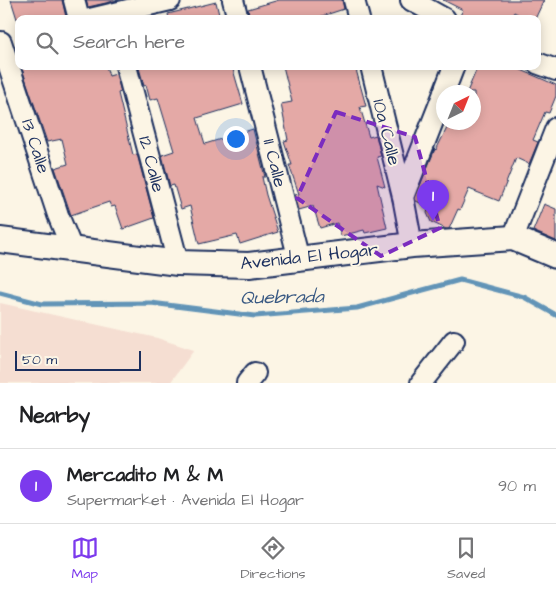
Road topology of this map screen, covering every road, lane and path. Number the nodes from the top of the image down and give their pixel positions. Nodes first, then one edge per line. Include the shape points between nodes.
1 (74, 0) edge
2 (170, 0) edge
3 (233, 0) edge
4 (354, 0) edge
5 (411, 0) edge
6 (78, 15) edge
7 (117, 15) edge
8 (237, 15) edge
9 (358, 15) edge
10 (438, 15) edge
11 (7, 41) edge
12 (541, 64) edge
13 (15, 68) edge
14 (16, 70) edge
15 (127, 70) edge
16 (251, 70) edge
17 (372, 70) edge
18 (453, 70) edge
19 (556, 70) edge
20 (447, 85) edge
21 (436, 113) edge
22 (556, 128) edge
23 (403, 197) junction
24 (513, 238) junction
25 (0, 240) edge
26 (412, 245) junction
27 (72, 250) junction
28 (556, 256) edge
29 (299, 260) junction
30 (178, 263) junction
31 (454, 341) dead end
32 (421, 383) edge

1 - 6 street
2 - 7 street
3 - 8 street
4 - 9 street
5 - 10 street
11 - 13 street, 13 Calle
12 - 19 street
14 - 27 street, 13 Calle via 58,215
15 - 30 street, 12 Calle
16 - 29 street, 11 Calle
17 - 23 street, 10a Calle
18 - 20 street
21 - 23 street
22 - 24 street
23 - 26 street, 10a Calle
24 - 26 street, Avenida El Hogar
24 - 28 street, Avenida El Hogar
25 - 27 street, Avenida El Hogar
26 - 29 street, Avenida El Hogar
27 - 30 street, Avenida El Hogar
29 - 30 street, Avenida El Hogar via 249,265
31 - 32 street

